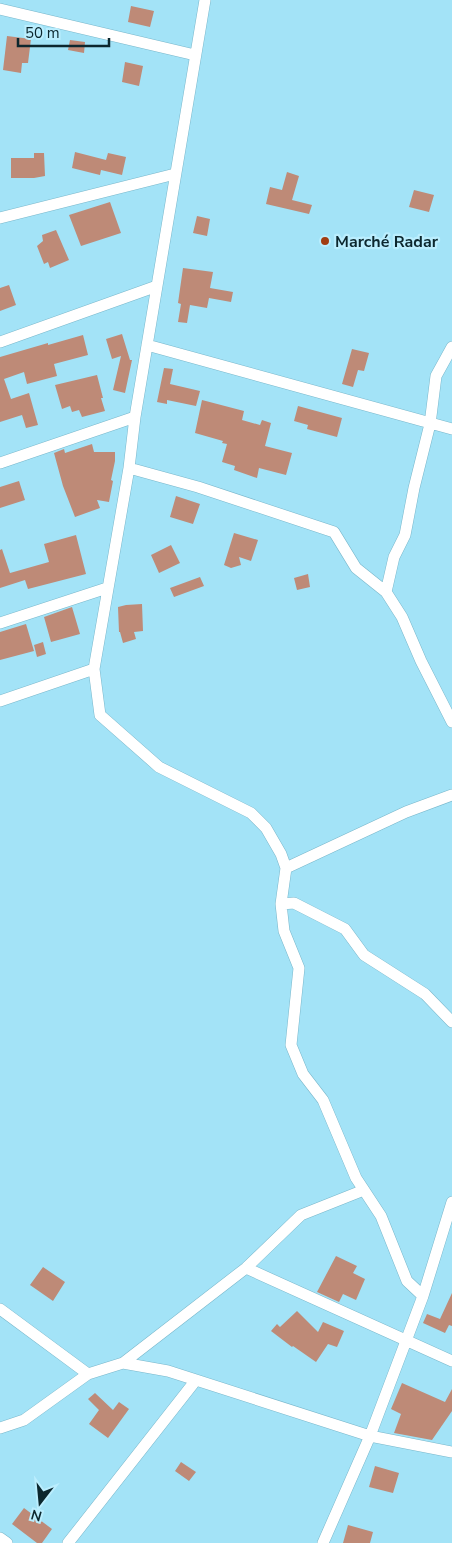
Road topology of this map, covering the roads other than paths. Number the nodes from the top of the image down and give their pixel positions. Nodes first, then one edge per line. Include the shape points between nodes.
1 (205, 0) edge
2 (0, 9) edge
3 (196, 56) junction
4 (175, 174) junction
5 (0, 218) edge
6 (156, 286) junction
7 (0, 342) edge
8 (147, 345) junction
9 (452, 347) edge
10 (135, 417) junction
11 (430, 424) junction
12 (452, 429) edge
13 (0, 463) edge
14 (129, 468) junction
15 (107, 588) junction
16 (386, 592) junction
17 (0, 623) edge
18 (94, 669) junction
19 (0, 702) edge
20 (452, 722) edge
21 (452, 796) edge
22 (286, 868) junction
23 (281, 904) junction
24 (452, 1022) edge
25 (364, 1190) junction
26 (452, 1202) edge
27 (246, 1268) junction
28 (423, 1296) junction
29 (0, 1309) edge
30 (406, 1340) junction
31 (452, 1361) edge
32 (123, 1363) junction
33 (88, 1374) junction
34 (196, 1380) junction
35 (0, 1428) edge
36 (370, 1436) junction
37 (452, 1452) edge
38 (0, 1538) edge
39 (7, 1543) edge
40 (68, 1543) edge
41 (323, 1543) edge

1 - 3 street
2 - 3 street
3 - 4 street
4 - 5 street
4 - 6 street
6 - 7 street
6 - 8 street
8 - 10 street
8 - 11 street
9 - 11 street via 436,376
10 - 13 street
10 - 14 street
11 - 12 street
11 - 16 street via 405,534 394,557
14 - 15 street
14 - 16 street via 334,532 356,568
15 - 17 street
15 - 18 street
16 - 20 street via 402,617
18 - 19 street
18 - 22 street via 100,715 159,767 251,814 266,828
21 - 22 street via 406,812
22 - 23 street
23 - 24 street via 294,903 345,929 364,955 425,994
23 - 25 street via 284,931 299,968 291,1045 303,1074 323,1100
25 - 27 street via 301,1215
25 - 28 street via 381,1216 408,1281
26 - 28 street
27 - 30 street
27 - 32 street
28 - 30 street
29 - 33 street
30 - 31 street
30 - 36 street
32 - 33 street
32 - 34 street
33 - 35 street via 24,1420
34 - 36 street
34 - 40 street
36 - 37 street
36 - 41 street
38 - 39 street

